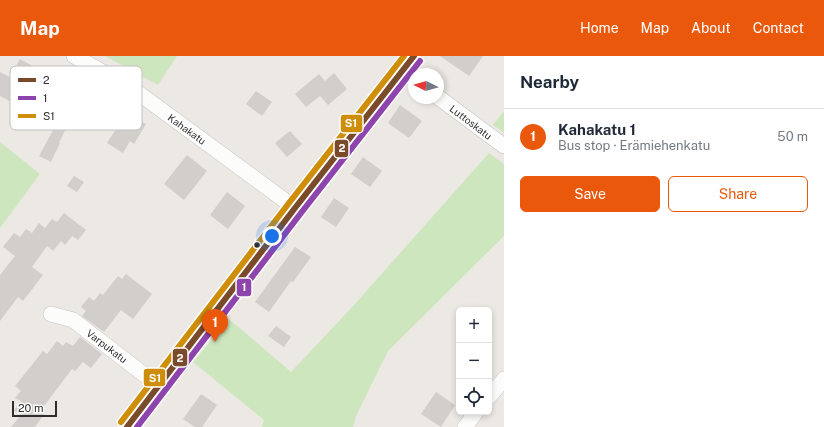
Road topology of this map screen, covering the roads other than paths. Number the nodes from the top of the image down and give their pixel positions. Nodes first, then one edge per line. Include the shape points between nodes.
1 (74, 56) edge
2 (414, 56) edge
3 (92, 66) edge
4 (411, 68) edge
5 (408, 76) edge
6 (142, 96) edge
7 (444, 101) edge
8 (504, 146) edge
9 (295, 208) junction
10 (51, 314) dead end
11 (504, 379) edge
12 (159, 386) junction
13 (492, 393) edge
14 (474, 415) edge
15 (127, 427) edge
16 (465, 427) edge

1 - 3 street, Kahakatu
2 - 4 street
5 - 9 street
6 - 9 street, Kahakatu
7 - 8 street, Luttoskatu
9 - 12 street
10 - 12 street, Varpukatu via 73,320
11 - 13 street
12 - 15 street
14 - 16 street

